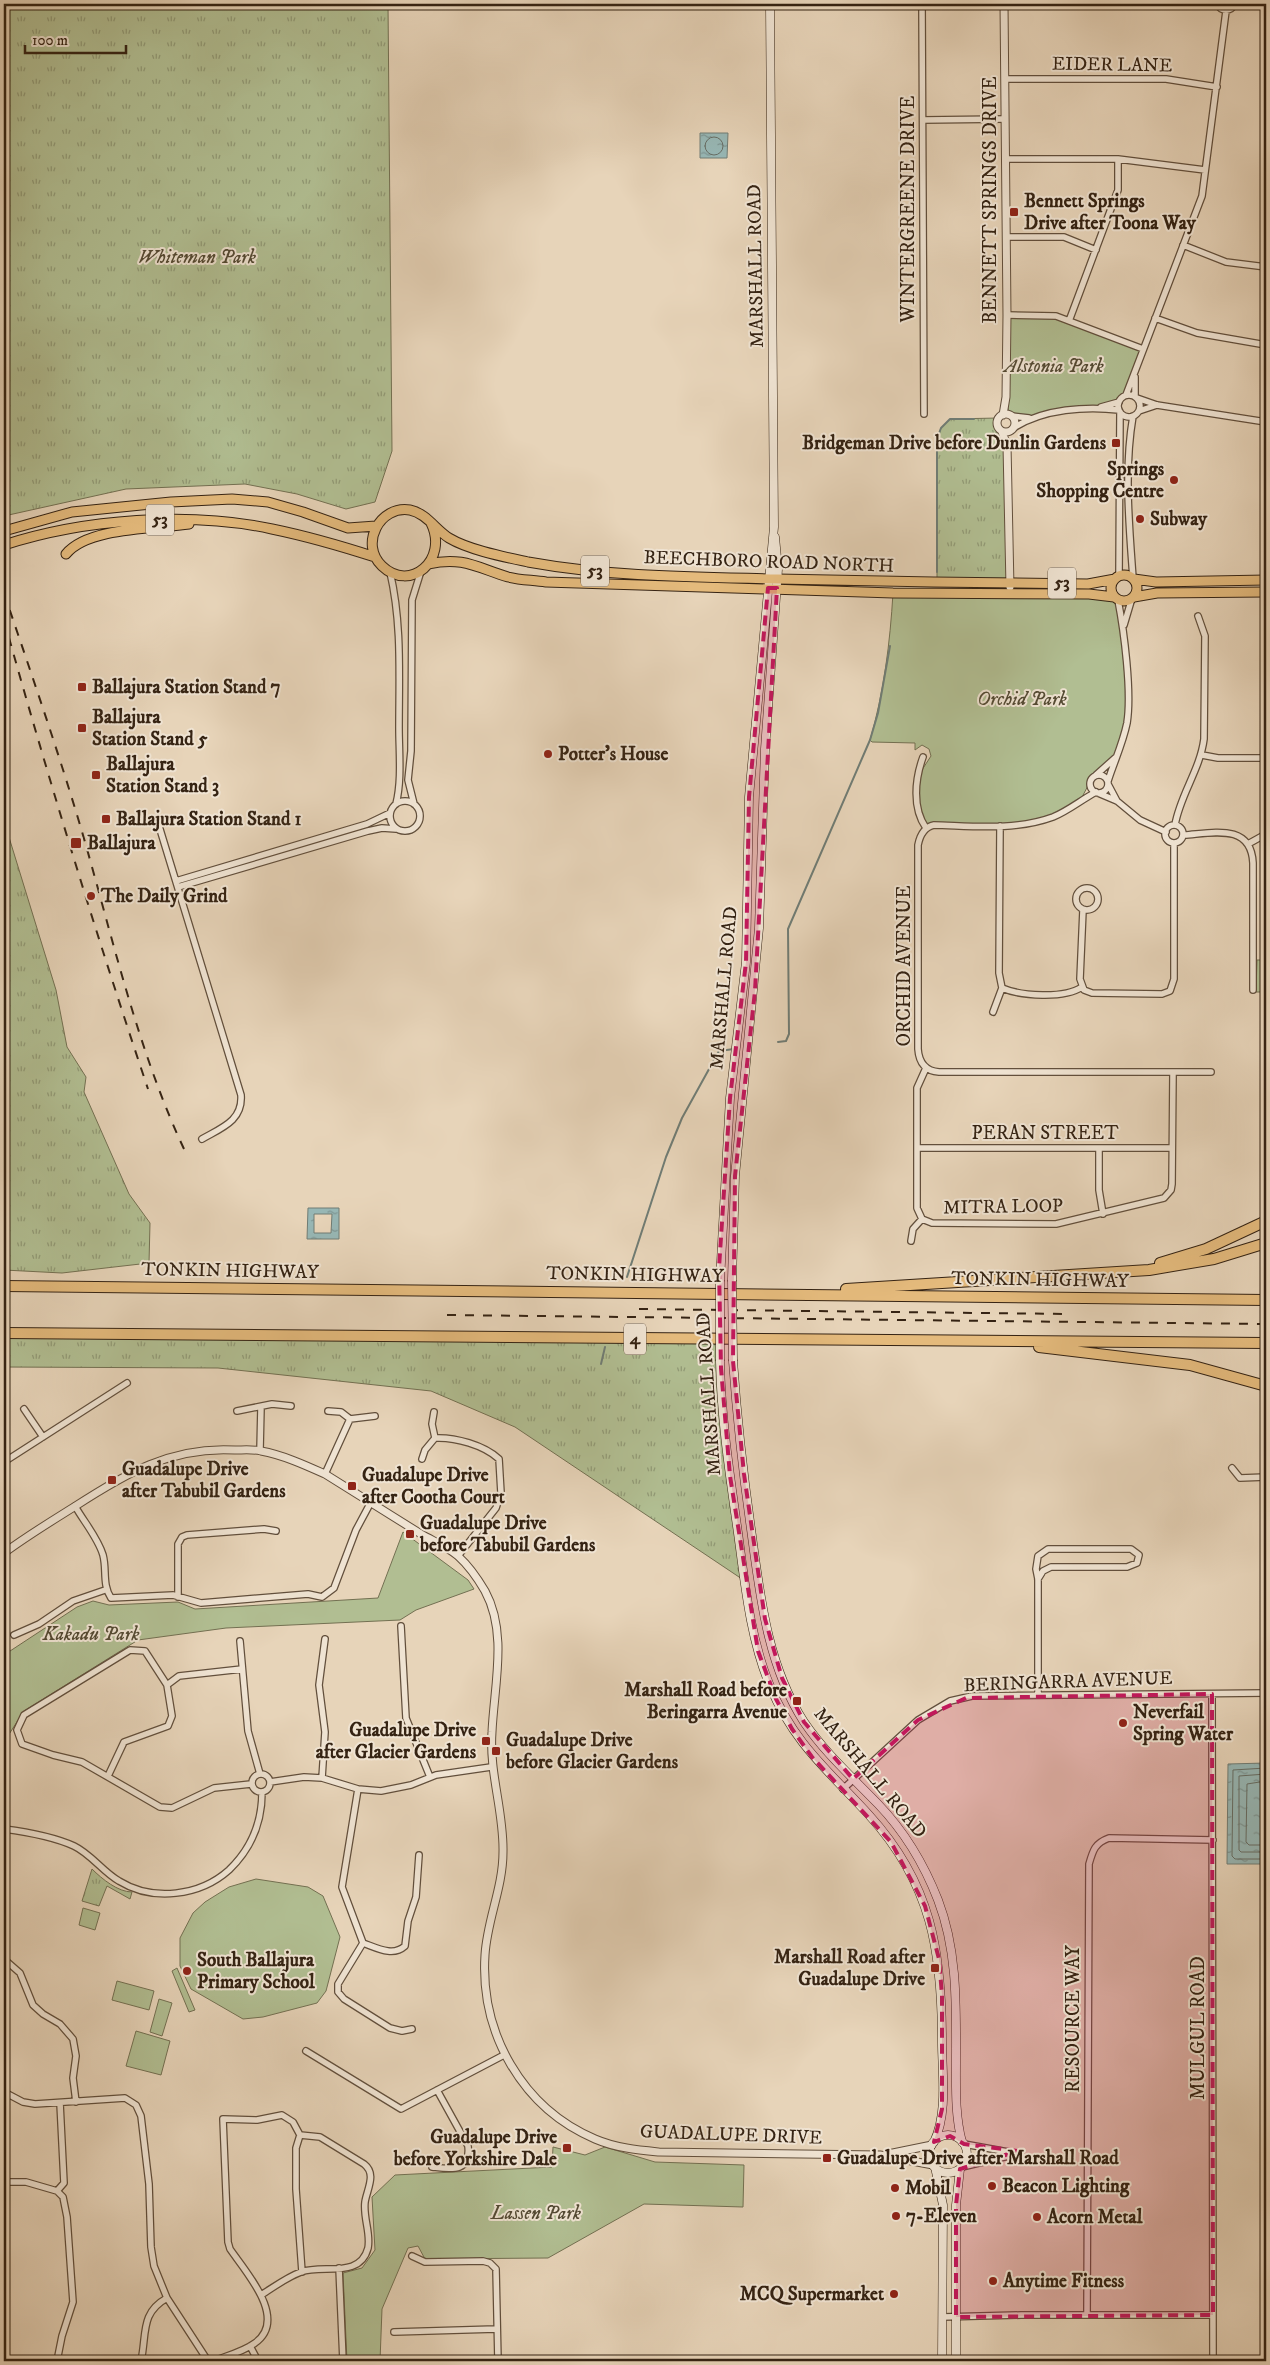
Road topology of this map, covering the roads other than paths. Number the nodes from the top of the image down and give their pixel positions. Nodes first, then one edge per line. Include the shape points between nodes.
1 (770, 4) edge
2 (922, 4) edge
3 (1004, 4) edge
4 (1217, 4) edge
5 (1235, 4) edge
6 (1226, 11) junction
7 (1006, 79) junction
8 (1218, 87) junction
9 (1005, 119) junction
10 (922, 120) junction
11 (1005, 159) junction
12 (1118, 159) junction
13 (1205, 170) junction
14 (1007, 237) junction
15 (1183, 245) junction
16 (1096, 250) junction
17 (1266, 267) edge
18 (1007, 315) junction
19 (1155, 318) junction
20 (1070, 321) junction
21 (1266, 345) edge
22 (1143, 349) junction
23 (1136, 372) junction
24 (1126, 395) junction
25 (1136, 397) junction
26 (1119, 402) junction
27 (1157, 405) junction
28 (1099, 407) junction
29 (1120, 411) junction
30 (1139, 411) junction
31 (924, 414) dead end
32 (1008, 415) junction
33 (1133, 416) junction
34 (1029, 418) junction
35 (1266, 422) edge
36 (1013, 429) junction
37 (1002, 432) junction
38 (1007, 445) junction
39 (224, 522) junction
40 (431, 523) junction
41 (376, 526) junction
42 (4, 531) edge
43 (1129, 537) junction
44 (4, 545) edge
45 (1120, 551) junction
46 (66, 554) dead end
47 (375, 557) junction
48 (429, 564) junction
49 (421, 571) junction
50 (390, 572) junction
51 (1117, 577) junction
52 (1133, 579) junction
53 (1266, 580) edge
54 (1010, 583) junction
55 (773, 584) junction
56 (1266, 592) edge
57 (1011, 595) junction
58 (1116, 598) junction
59 (1133, 598) junction
60 (1198, 616) dead end
61 (1123, 626) junction
62 (1202, 755) junction
63 (924, 757) dead end
64 (1115, 758) junction
65 (1266, 758) edge
66 (1096, 775) junction
67 (1108, 783) junction
68 (1090, 784) junction
69 (1097, 793) junction
70 (1080, 801) junction
71 (1117, 801) junction
72 (396, 804) junction
73 (414, 804) junction
74 (390, 813) junction
75 (1176, 825) junction
76 (159, 826) dead end
77 (1000, 826) junction
78 (926, 828) junction
79 (396, 829) junction
80 (1166, 832) junction
81 (1266, 834) edge
82 (1184, 835) junction
83 (1174, 844) junction
84 (1248, 844) junction
85 (177, 884) junction
86 (1083, 910) dead end
87 (1002, 988) junction
88 (1082, 988) junction
89 (1253, 990) dead end
90 (993, 1012) dead end
91 (926, 1068) junction
92 (1173, 1072) junction
93 (1211, 1072) dead end
94 (202, 1139) dead end
95 (917, 1148) junction
96 (1099, 1148) junction
97 (1172, 1148) junction
98 (1103, 1214) junction
99 (922, 1219) junction
100 (1266, 1221) edge
101 (911, 1241) dead end
102 (1266, 1243) edge
103 (1103, 1273) junction
104 (4, 1279) edge
105 (4, 1286) edge
106 (70, 1287) junction
107 (763, 1294) junction
108 (1266, 1300) edge
109 (4, 1333) edge
110 (763, 1340) junction
111 (1266, 1343) edge
112 (126, 1382) dead end
113 (1266, 1386) edge
114 (291, 1406) dead end
115 (261, 1407) junction
116 (24, 1409) dead end
117 (237, 1411) dead end
118 (328, 1411) dead end
119 (434, 1412) dead end
120 (375, 1416) dead end
121 (350, 1419) junction
122 (43, 1437) junction
123 (435, 1438) junction
124 (260, 1450) junction
125 (422, 1459) dead end
126 (4, 1462) edge
127 (1232, 1468) dead end
128 (325, 1474) junction
129 (1266, 1478) edge
130 (371, 1502) junction
131 (75, 1506) junction
132 (276, 1531) dead end
133 (4, 1553) edge
134 (458, 1556) junction
135 (1038, 1579) junction
136 (105, 1590) junction
137 (178, 1597) junction
138 (401, 1626) dead end
139 (14, 1635) dead end
140 (325, 1639) dead end
141 (240, 1641) dead end
142 (242, 1669) junction
143 (167, 1685) junction
144 (1266, 1693) edge
145 (1212, 1694) junction
146 (1038, 1695) junction
147 (491, 1767) junction
148 (260, 1774) junction
149 (108, 1776) junction
150 (430, 1777) junction
151 (322, 1778) junction
152 (853, 1779) junction
153 (270, 1782) junction
154 (251, 1784) junction
155 (358, 1789) junction
156 (843, 1789) junction
157 (262, 1792) junction
158 (4, 1829) edge
159 (1213, 1840) junction
160 (419, 1855) dead end
161 (363, 1943) junction
162 (4, 1959) edge
163 (412, 2029) dead end
164 (306, 2051) dead end
165 (504, 2055) junction
166 (437, 2090) junction
167 (4, 2092) edge
168 (76, 2102) junction
169 (60, 2103) junction
170 (300, 2134) junction
171 (963, 2143) junction
172 (933, 2144) junction
173 (880, 2155) junction
174 (934, 2166) junction
175 (432, 2168) dead end
176 (961, 2168) junction
177 (4, 2182) edge
178 (57, 2191) junction
179 (412, 2256) dead end
180 (339, 2268) junction
181 (302, 2272) junction
182 (261, 2295) junction
183 (167, 2298) junction
184 (1087, 2314) junction
185 (1213, 2316) junction
186 (942, 2317) junction
187 (956, 2317) junction
188 (496, 2329) junction
189 (394, 2332) dead end
190 (250, 2346) junction
191 (57, 2361) edge
192 (141, 2361) edge
193 (208, 2361) edge
194 (213, 2361) edge
195 (258, 2361) edge
196 (343, 2361) edge
197 (498, 2361) edge
198 (942, 2361) edge
199 (956, 2361) edge
200 (1213, 2361) edge

1 - 55 main road, MARSHALL ROAD
2 - 10 street, WINTERGREENE DRIVE
3 - 7 street, BENNETT SPRINGS DRIVE
4 - 6 street
5 - 6 street
6 - 8 street
7 - 8 street, EIDER LANE via 1166,79
7 - 9 street, BENNETT SPRINGS DRIVE
8 - 13 street
9 - 10 street
9 - 11 street, BENNETT SPRINGS DRIVE
10 - 31 street, WINTERGREENE DRIVE
11 - 12 street
11 - 14 street, BENNETT SPRINGS DRIVE
12 - 13 street
12 - 16 street via 1118,190
13 - 15 street via 1202,196
14 - 16 street via 1064,237
14 - 18 street, BENNETT SPRINGS DRIVE
15 - 17 street via 1226,262
15 - 19 street
16 - 20 street
18 - 20 street via 1056,316
18 - 32 street, BENNETT SPRINGS DRIVE
19 - 21 street via 1197,333
19 - 22 street
20 - 22 street
22 - 23 street
23 - 24 street
23 - 25 street
24 - 25 street
24 - 26 street
25 - 27 street
25 - 30 street
26 - 28 street
26 - 29 street
27 - 30 street
27 - 35 street
28 - 29 street
28 - 34 street
29 - 33 street via 1126,416
29 - 45 street
30 - 33 street
32 - 34 street
32 - 36 street via 1015,421
32 - 37 street via 998,418 997,424
33 - 43 street via 1129,439
34 - 36 street
36 - 37 street
36 - 38 street
37 - 38 street
38 - 54 street
39 - 44 main road, 53 via 173,519 97,525
39 - 46 main road via 100,534 79,542
39 - 47 main road, 53 via 270,528
40 - 41 main road, 53 via 420,514 401,510 383,517
40 - 48 main road via 437,544
40 - 55 main road, BEECHBORO ROAD NORTH / 53 via 450,538 484,551 536,563 574,569
41 - 42 main road, 53 via 348,528 268,502 232,499 72,512
41 - 47 main road via 372,536
43 - 45 street
43 - 52 street
45 - 51 street
47 - 50 main road, 53
48 - 49 main road
48 - 55 main road, BEECHBORO ROAD NORTH / 53 via 445,560 464,561 508,577 546,582
49 - 50 main road via 411,575
49 - 73 street via 412,600 412,751 408,780
50 - 72 street via 398,613 399,793
51 - 52 main road, 53 via 1126,575
51 - 54 main road, BEECHBORO ROAD NORTH / 53 via 1088,584
51 - 58 main road via 1111,586
52 - 53 main road, 53 via 1156,582
52 - 59 main road via 1137,586
54 - 55 main road, BEECHBORO ROAD NORTH / 53
54 - 57 street
55 - 57 main road, BEECHBORO ROAD NORTH / 53
55 - 152 main road, MARSHALL ROAD, bridge via 759,928 735,1176 733,1361 748,1510 772,1648 782,1678 804,1722 823,1748
55 - 156 main road, MARSHALL ROAD, bridge via 749,797 746,962 730,1098 720,1280 720,1361 730,1476 758,1651 772,1692 792,1729 812,1757
56 - 59 main road, 53 via 1157,592
57 - 58 main road, BEECHBORO ROAD NORTH / 53 via 1089,594
58 - 59 main road, 53 via 1125,601
58 - 61 street
59 - 61 street
60 - 62 street via 1205,636
61 - 64 street via 1128,710 1124,737
62 - 65 street
62 - 75 street via 1180,807
63 - 78 street via 917,776 917,808
64 - 66 street
64 - 67 street
66 - 67 street via 1104,776
66 - 68 street
67 - 69 street via 1106,790
67 - 71 street
68 - 69 street
68 - 70 street
69 - 70 street
69 - 71 street
70 - 77 street via 1066,811 1040,821
71 - 80 street via 1140,820
72 - 73 street via 405,801
72 - 74 street
73 - 79 street via 420,816 417,825 405,832
74 - 79 street
74 - 85 street via 367,824
75 - 80 street via 1169,826
75 - 82 street
76 - 85 street
77 - 78 street via 934,825
77 - 87 street via 999,974
78 - 91 street, ORCHID AVENUE via 918,845 918,1049
79 - 85 street via 368,831
80 - 83 street via 1167,840
81 - 84 street
82 - 83 street
82 - 84 street via 1232,834 1240,836
83 - 88 street via 1174,979 1170,991 1162,994 1092,994
84 - 89 street via 1254,864
85 - 94 street via 242,1103 237,1117
86 - 88 street
87 - 88 street via 1022,994 1063,994
87 - 90 street
91 - 92 street, ORCHID AVENUE via 939,1072
91 - 95 street, MITRA LOOP via 917,1088
92 - 93 street, ORCHID AVENUE
92 - 97 street, MITRA LOOP
95 - 96 street, PERAN STREET
95 - 99 street, MITRA LOOP via 917,1208
96 - 97 street, PERAN STREET
96 - 98 street via 1099,1190
97 - 98 street, MITRA LOOP via 1172,1184 1168,1195 1157,1201
98 - 99 street, MITRA LOOP via 1056,1224 932,1223
99 - 101 street, MITRA LOOP via 913,1229
100 - 103 highway via 1230,1240 1180,1258
102 - 103 highway via 1196,1263
103 - 107 highway
104 - 106 highway
105 - 106 highway, TONKIN HIGHWAY
106 - 107 highway, TONKIN HIGHWAY
107 - 108 highway, TONKIN HIGHWAY
109 - 110 highway, 4
110 - 111 highway, 4
110 - 113 highway via 1036,1347 1190,1365
112 - 122 street
114 - 115 street via 272,1404
115 - 117 street
115 - 124 street
116 - 122 street
118 - 121 street via 341,1412
119 - 123 street
120 - 121 street
121 - 128 street
122 - 126 street
123 - 125 street
123 - 134 street via 451,1439 490,1451 499,1459 501,1493 496,1508
124 - 128 street, GUADALUPE DRIVE
124 - 131 street, GUADALUPE DRIVE via 216,1448 159,1460 127,1473
127 - 129 street via 1240,1478
128 - 130 street, GUADALUPE DRIVE
130 - 134 street, GUADALUPE DRIVE
130 - 137 street via 356,1530 334,1588 322,1597 308,1594 201,1604
131 - 133 street, GUADALUPE DRIVE
131 - 136 street via 100,1547 104,1559
132 - 137 street via 182,1537 178,1544
134 - 147 street, GUADALUPE DRIVE via 485,1591 495,1620 498,1654
135 - 135 street via 1036,1561 1041,1552 1048,1549 1131,1549 1139,1555 1137,1563 1127,1566 1051,1567
135 - 146 street
136 - 137 street via 110,1598
136 - 139 street via 73,1601 40,1624
138 - 150 street via 406,1718
140 - 151 street via 320,1684 325,1732
141 - 142 street
142 - 143 street via 179,1676
142 - 148 street via 248,1731
143 - 149 street via 172,1716 168,1726 124,1742
143 - 149 street via 145,1651 130,1650 24,1715 17,1730 26,1747 82,1762
144 - 145 street, BERINGARRA AVENUE
145 - 146 street, BERINGARRA AVENUE
145 - 159 street, MULGUL ROAD
146 - 152 street, BERINGARRA AVENUE via 972,1696 950,1702 918,1720
147 - 150 street
147 - 165 street, GUADALUPE DRIVE via 504,1850 501,1887 485,1951 484,1982 486,2002
148 - 153 street via 268,1777
148 - 154 street
149 - 154 street via 160,1808 172,1808 214,1788
150 - 155 street via 394,1789
151 - 153 street
151 - 155 street
152 - 156 street, BERINGARRA AVENUE
152 - 171 main road, MARSHALL ROAD via 891,1819 913,1850 944,1919 955,1975 956,2110
153 - 157 street
154 - 157 street via 256,1791
155 - 161 street via 342,1887
156 - 172 main road, MARSHALL ROAD via 880,1828 901,1858 931,1923 942,1994 942,2109
157 - 158 street via 262,1811 251,1842 235,1864 218,1880 189,1892 165,1894 120,1882 76,1846 46,1836
159 - 184 street, RESOURCE WAY via 1109,1838 1099,1841 1089,1864
159 - 185 street, MULGUL ROAD
160 - 161 street via 416,1897 408,1921 405,1946 399,1952 392,1952
161 - 163 street via 338,1984 338,1992 390,2028
162 - 168 street via 20,1973 33,2005 60,2024 73,2039
164 - 166 street via 400,2109
165 - 166 street
165 - 173 street, GUADALUPE DRIVE via 530,2092 558,2119 596,2140 623,2148 659,2152
166 - 175 street via 468,2146 469,2156 464,2165 455,2169
167 - 169 street via 23,2102
168 - 169 street
168 - 183 street via 125,2098 132,2101 139,2111 149,2184 151,2247 154,2266
169 - 178 street via 64,2183
170 - 180 street via 320,2137 364,2164 371,2176 364,2212 368,2248 356,2264
170 - 181 street via 296,2148 296,2189
170 - 182 street via 293,2122 282,2115 257,2120 223,2119 228,2242
171 - 172 main road via 956,2137 946,2136
171 - 176 main road via 967,2158
171 - 176 street via 1017,2154
172 - 173 street, GUADALUPE DRIVE
172 - 174 main road via 930,2155
173 - 174 street, GUADALUPE DRIVE
174 - 176 main road via 947,2173
174 - 186 main road via 942,2205
176 - 187 main road via 956,2205
177 - 178 street via 26,2182
178 - 191 street via 62,2196 67,2217 73,2302
179 - 188 street via 425,2262 490,2263 496,2269
180 - 181 street
180 - 196 street
181 - 182 street
182 - 190 street via 268,2310 267,2326
183 - 192 street via 154,2305 149,2313
183 - 193 street
184 - 185 street
184 - 187 street
185 - 200 street, MULGUL ROAD
186 - 187 street
186 - 198 main road
187 - 199 main road
188 - 189 street
188 - 197 street
190 - 194 street
190 - 195 street

